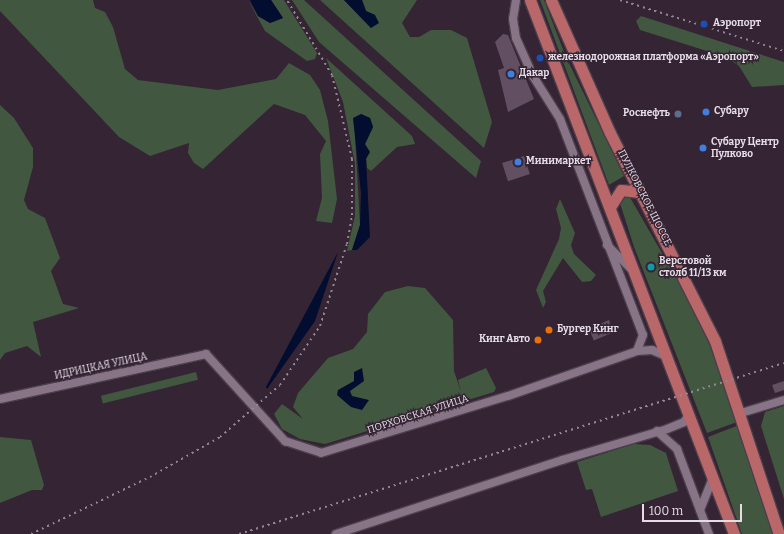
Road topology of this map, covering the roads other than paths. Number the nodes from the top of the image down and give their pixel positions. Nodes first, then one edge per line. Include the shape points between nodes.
1 (516, 0) edge
2 (530, 0) edge
3 (551, 0) edge
4 (640, 192) junction
5 (610, 207) junction
6 (606, 242) junction
7 (636, 273) junction
8 (637, 351) junction
9 (206, 354) joint
10 (668, 358) junction
11 (0, 399) edge
12 (784, 400) edge
13 (741, 413) junction
14 (689, 415) junction
15 (657, 431) junction
16 (713, 478) junction
17 (700, 510) junction
18 (336, 534) edge
19 (709, 534) edge
20 (734, 534) edge
21 (779, 534) edge

1 - 6 street via 513,19 519,44 560,119
2 - 5 main road
3 - 4 main road, ПУЛКОВСКОЕ ШОССЕ via 583,77
4 - 5 main road via 621,190
4 - 13 main road, ПУЛКОВСКОЕ ШОССЕ via 700,306
5 - 7 main road
6 - 7 street
6 - 8 street via 643,336
7 - 10 main road
8 - 9 street, ПОРХОВСКАЯ УЛИЦА via 508,396 321,453 285,441
8 - 10 street, ПОРХОВСКАЯ УЛИЦА via 652,350
9 - 11 street, ИДРИЦКАЯ УЛИЦА
10 - 14 main road
12 - 13 street
13 - 21 main road, ПУЛКОВСКОЕ ШОССЕ
14 - 15 street via 679,425
14 - 16 main road
15 - 17 street via 677,449
15 - 18 street
16 - 17 street
16 - 20 main road
17 - 19 street

